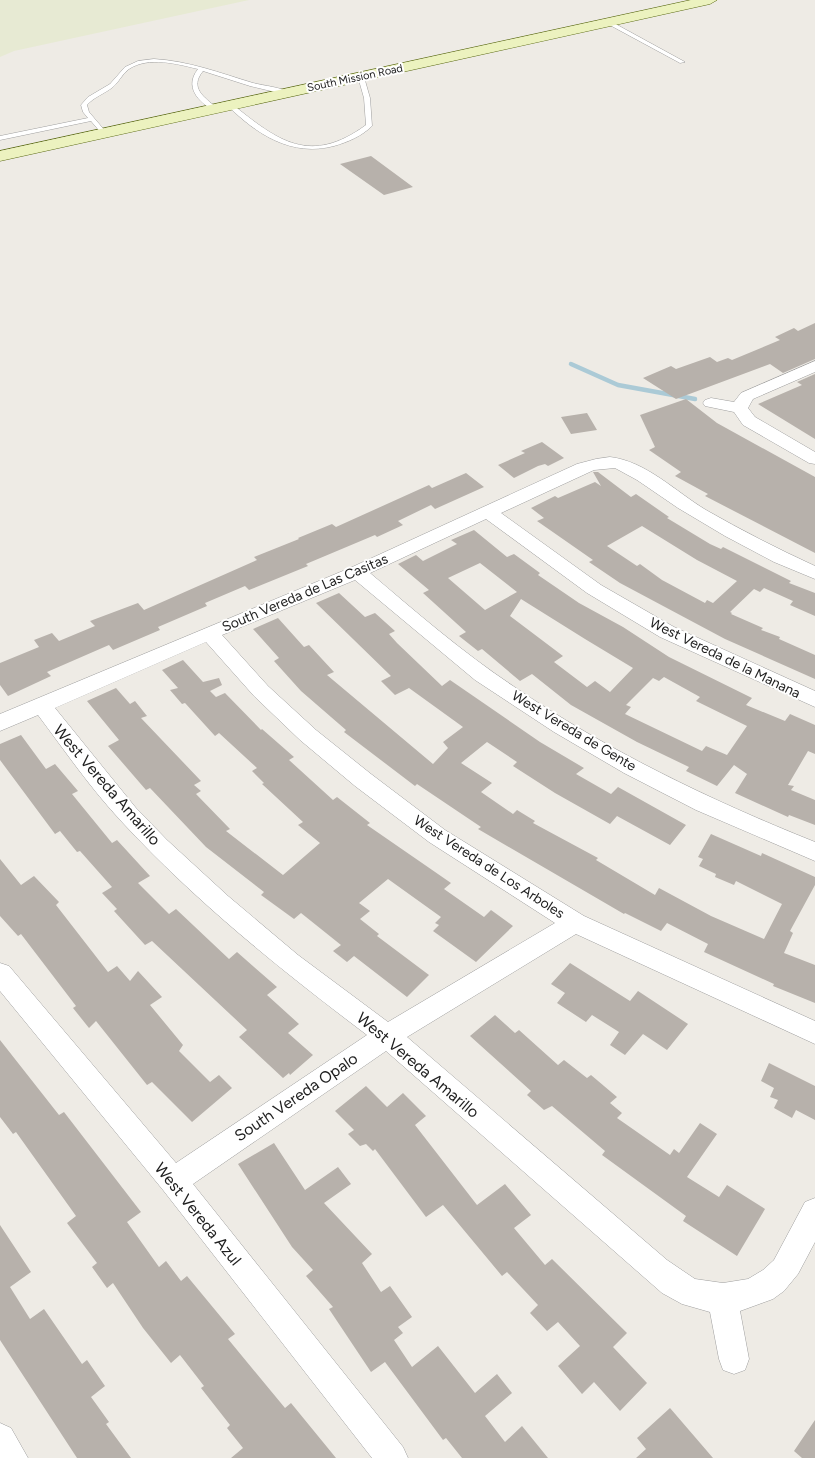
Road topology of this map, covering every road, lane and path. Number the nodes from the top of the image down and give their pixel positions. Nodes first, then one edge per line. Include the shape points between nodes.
1 (710, 0) edge
2 (608, 22) junction
3 (682, 62) dead end
4 (202, 68) junction
5 (361, 76) junction
6 (288, 93) junction
7 (222, 107) junction
8 (92, 119) junction
9 (104, 133) junction
10 (0, 138) edge
11 (0, 156) edge
12 (815, 366) edge
13 (711, 403) dead end
14 (740, 408) junction
15 (815, 459) edge
16 (488, 512) junction
17 (357, 572) junction
18 (815, 573) edge
19 (209, 633) junction
20 (815, 700) edge
21 (41, 705) junction
22 (0, 723) edge
23 (815, 852) edge
24 (575, 923) junction
25 (0, 974) edge
26 (815, 1033) edge
27 (387, 1036) junction
28 (173, 1181) junction
29 (815, 1212) edge
30 (722, 1298) junction
31 (734, 1359) dead end
32 (0, 1439) edge
33 (12, 1458) edge
34 (392, 1458) edge

1 - 2 main road, South Mission Road
2 - 3 lane
2 - 5 main road, South Mission Road
4 - 6 lane
4 - 7 lane via 195,77 194,86 198,94
4 - 8 lane via 158,62 128,67 111,86 98,92 84,105
5 - 6 main road, South Mission Road
5 - 7 lane via 369,126 352,138 330,146 312,148 278,141
6 - 7 main road, South Mission Road
7 - 9 main road, South Mission Road
8 - 9 lane
8 - 10 lane
9 - 11 main road, South Mission Road
12 - 14 street via 747,396
13 - 14 street
14 - 15 street via 749,421
16 - 17 street, South Vereda de Las Casitas
16 - 18 street, South Vereda de Las Casitas via 593,464 609,462 631,469 722,528
16 - 20 street, West Vereda de la Manana via 594,589 667,632
17 - 19 street, South Vereda de Las Casitas
17 - 23 street, West Vereda de Gente via 440,643 527,706 687,796
19 - 21 street, South Vereda de Las Casitas
19 - 24 street, West Vereda de Los Arboles via 268,697 363,780 437,836
21 - 22 street, South Vereda de Las Casitas
21 - 27 street, West Vereda Amarillo via 128,814 159,846 289,962
24 - 26 street, West Vereda de Los Arboles
24 - 27 street, South Vereda Opalo
25 - 28 street, West Vereda Azul
27 - 28 street, South Vereda Opalo
27 - 30 street, West Vereda Amarillo via 680,1288 700,1296
28 - 34 street, West Vereda Azul
29 - 30 street, West Vereda Amarillo via 784,1270 758,1290 739,1298
30 - 31 street
32 - 33 street

